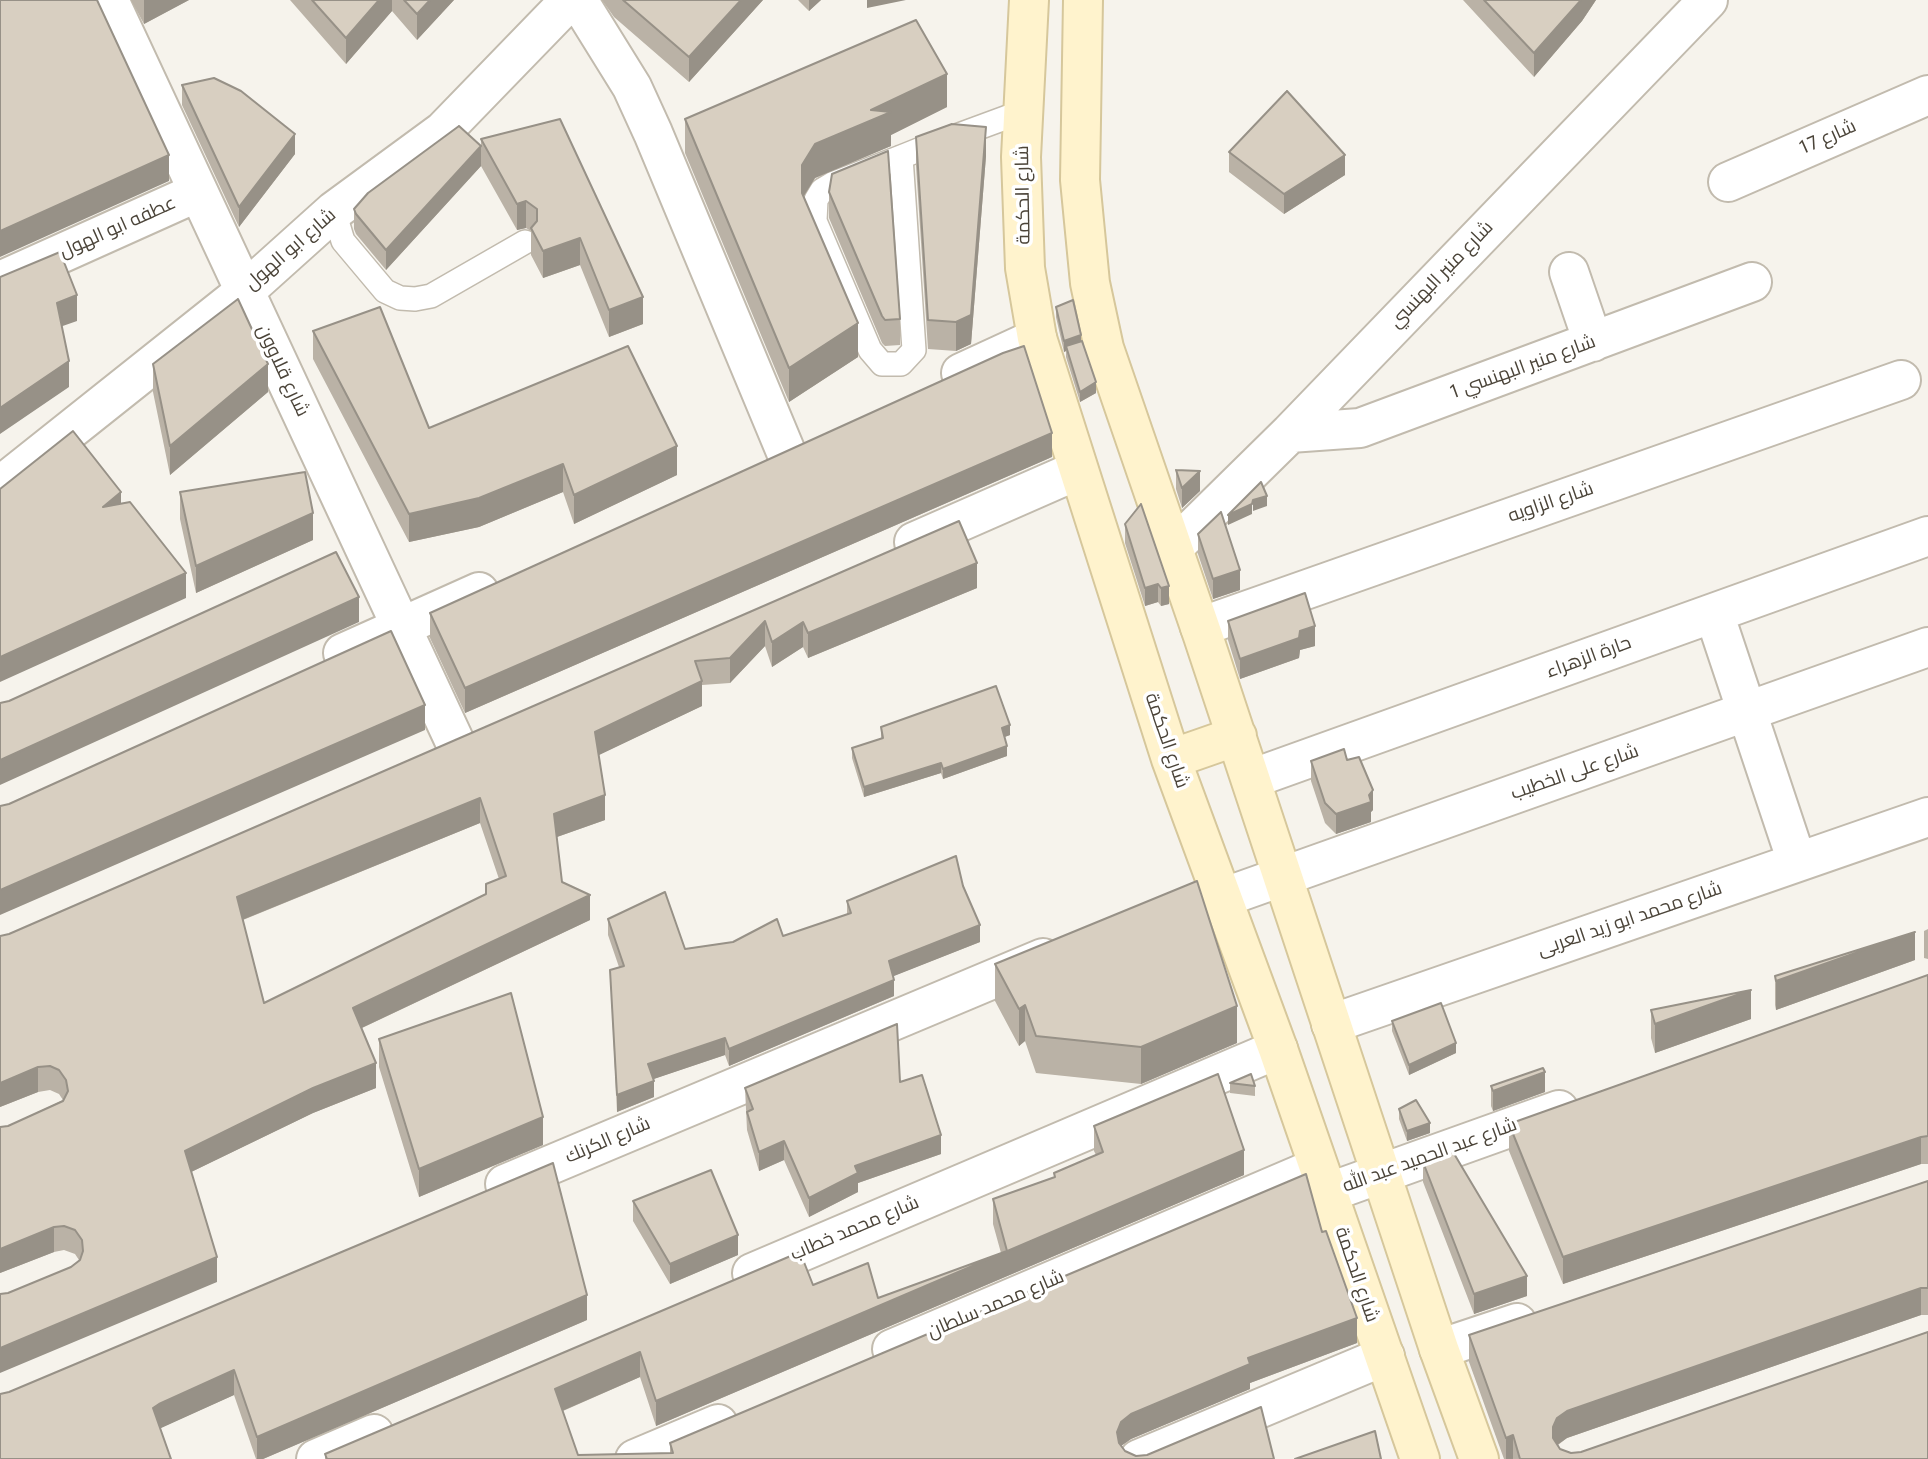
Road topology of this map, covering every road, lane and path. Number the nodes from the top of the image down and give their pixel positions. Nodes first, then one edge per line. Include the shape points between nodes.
1 (108, 0) edge
2 (570, 0) edge
3 (579, 0) edge
4 (1029, 0) edge
5 (1083, 0) edge
6 (1708, 0) edge
7 (1928, 95) edge
8 (1024, 111) junction
9 (901, 157) junction
10 (1728, 182) dead end
11 (198, 192) junction
12 (334, 211) junction
13 (525, 242) dead end
14 (1569, 272) dead end
15 (0, 281) edge
16 (1752, 282) dead end
17 (245, 291) junction
18 (1037, 338) junction
19 (1593, 342) junction
20 (1901, 380) dead end
21 (922, 391) edge
22 (1290, 433) junction
23 (821, 437) edge
24 (786, 452) junction
25 (749, 469) edge
26 (1078, 470) junction
27 (0, 486) edge
28 (1928, 536) edge
29 (1173, 548) junction
30 (888, 553) edge
31 (513, 576) edge
32 (1714, 613) junction
33 (401, 627) junction
34 (1200, 627) junction
35 (1928, 647) edge
36 (314, 667) edge
37 (1748, 712) junction
38 (494, 726) edge
39 (1237, 736) junction
40 (456, 742) junction
41 (418, 759) edge
42 (1171, 759) junction
43 (1251, 779) junction
44 (1928, 817) edge
45 (1797, 862) junction
46 (1283, 876) junction
47 (1210, 892) junction
48 (1076, 944) edge
49 (1331, 1024) junction
50 (1278, 1049) junction
51 (1589, 1100) edge
52 (1381, 1174) junction
53 (1323, 1180) junction
54 (471, 1198) edge
55 (726, 1284) edge
56 (1555, 1310) edge
57 (1439, 1349) junction
58 (1385, 1356) junction
59 (863, 1362) edge
60 (749, 1410) edge
61 (405, 1421) edge
62 (316, 1459) edge
63 (635, 1459) edge
64 (1139, 1459) edge
65 (1419, 1459) edge
66 (1479, 1459) edge

1 - 11 street, شارع قلاوون
2 - 12 street, شارع ابو الهول via 443,131
3 - 24 street via 632,87
4 - 8 street, شارع الحكمة
5 - 29 street via 1080,180 1090,283 1104,348
6 - 22 street, شارع منير البهنسي
7 - 10 street, شارع 17
8 - 9 lane
8 - 18 street, شارع الحكمة via 1025,268
9 - 9 lane via 822,190 814,210 870,350 882,364 901,363 914,350
11 - 15 street, عطفه ابو الهول
11 - 17 street, شارع قلاوون
12 - 13 lane via 342,241 385,291 400,298 431,296
12 - 17 street, شارع ابو الهول
14 - 19 street
16 - 19 street, شارع منير البهنسي 1
17 - 27 street, شارع ابو الهول
17 - 33 street, شارع قلاوون via 345,549
18 - 21 street
18 - 26 street, شارع الحكمة
19 - 22 street, شارع منير البهنسي 1 via 1360,428
20 - 34 street, شارع الزاويه
22 - 29 street, شارع منير البهنسي
23 - 24 street
24 - 25 street
26 - 30 street
26 - 42 street, شارع الحكمة
28 - 32 street, حارة الزهراء
29 - 34 street
31 - 33 street
32 - 37 street
32 - 43 street, حارة الزهراء
33 - 36 street
33 - 40 street, شارع قلاوون
34 - 39 street
35 - 37 street, شارع على الخطيب
37 - 45 street
37 - 46 street, شارع على الخطيب
38 - 40 street
39 - 42 street
39 - 43 street
40 - 41 street
42 - 47 street, شارع الحكمة
43 - 46 street
44 - 45 street, شارع محمد ابو زيد العربى
45 - 49 street, شارع محمد ابو زيد العربى
46 - 47 street, شارع على الخطيب
46 - 49 street
47 - 50 street, شارع الحكمة
48 - 54 street, شارع الكرنك
49 - 52 street
50 - 53 street, شارع الحكمة
50 - 55 street, شارع محمد خطاب
51 - 52 street, شارع عبد الحميد عبد الله
52 - 53 street, شارع عبد الحميد عبد الله
52 - 57 street
53 - 58 street, شارع الحكمة
53 - 59 street, شارع محمد سلطان
56 - 57 street
57 - 66 street
58 - 64 street
58 - 65 street, شارع الحكمة
60 - 63 street
61 - 62 street

